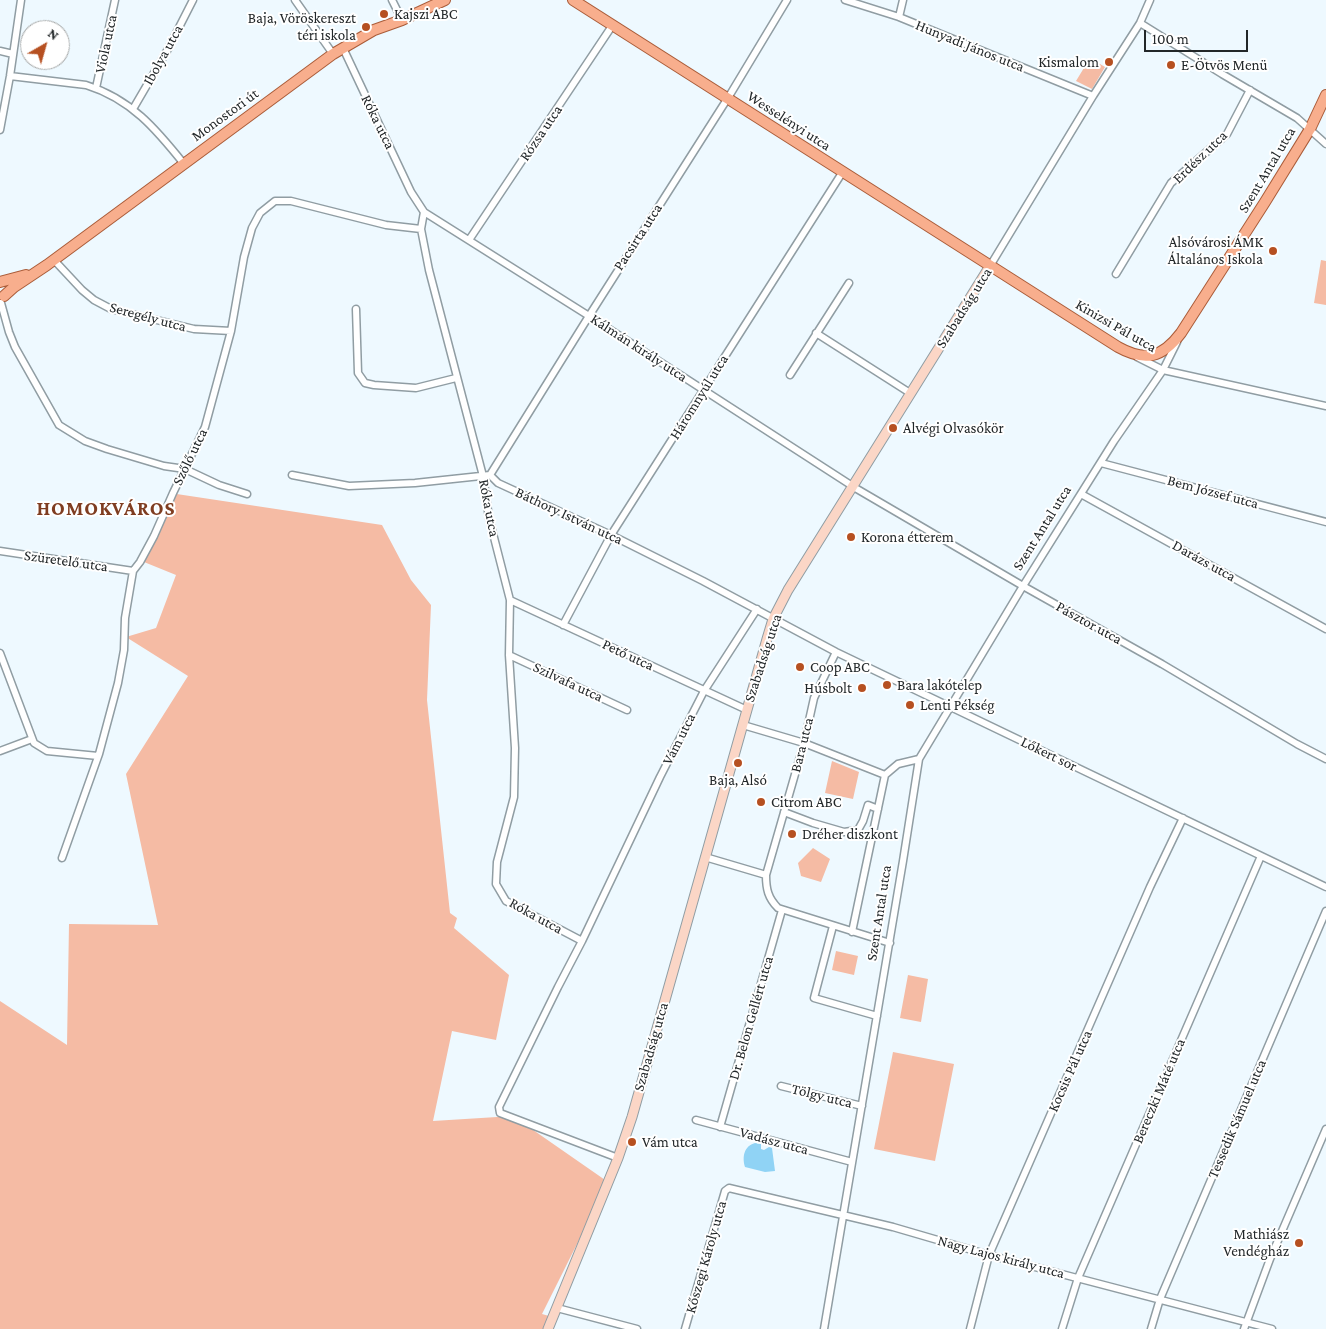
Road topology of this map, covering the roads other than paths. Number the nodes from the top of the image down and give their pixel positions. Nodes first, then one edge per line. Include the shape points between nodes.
1 (21, 0) edge
2 (115, 0) edge
3 (193, 0) edge
4 (295, 0) edge
5 (392, 0) edge
6 (445, 0) edge
7 (572, 0) edge
8 (787, 0) edge
9 (845, 0) edge
10 (903, 0) edge
11 (1150, 0) edge
12 (899, 17) junction
13 (402, 20) junction
14 (1140, 22) junction
15 (612, 26) junction
16 (343, 48) junction
17 (0, 51) edge
18 (13, 54) junction
19 (333, 54) junction
20 (10, 76) junction
21 (96, 88) junction
22 (1250, 90) junction
23 (1326, 95) edge
24 (1093, 96) junction
25 (727, 99) junction
26 (133, 109) junction
27 (1310, 129) junction
28 (0, 130) edge
29 (1326, 144) edge
30 (184, 164) junction
31 (842, 173) junction
32 (424, 212) junction
33 (421, 229) junction
34 (469, 240) junction
35 (54, 260) junction
36 (990, 266) junction
37 (34, 273) junction
38 (1116, 274) dead end
39 (0, 282) edge
40 (849, 283) dead end
41 (2, 301) edge
42 (356, 309) dead end
43 (589, 316) junction
44 (0, 321) edge
45 (230, 330) junction
46 (9, 332) junction
47 (816, 333) junction
48 (1181, 333) junction
49 (1132, 355) junction
50 (1163, 370) junction
51 (790, 375) dead end
52 (456, 378) junction
53 (704, 390) junction
54 (910, 393) junction
55 (1326, 406) edge
56 (1100, 463) junction
57 (185, 469) junction
58 (292, 475) dead end
59 (486, 475) junction
60 (853, 485) junction
61 (247, 494) dead end
62 (1081, 494) junction
63 (1326, 522) edge
64 (611, 536) junction
65 (0, 551) edge
66 (133, 571) junction
67 (1023, 586) junction
68 (510, 600) junction
69 (757, 609) junction
70 (774, 619) junction
71 (563, 625) junction
72 (1326, 629) edge
73 (836, 652) junction
74 (0, 653) edge
75 (509, 654) junction
76 (704, 691) junction
77 (950, 706) junction
78 (627, 710) dead end
79 (747, 710) junction
80 (743, 725) junction
81 (32, 739) junction
82 (804, 743) junction
83 (0, 750) edge
84 (98, 756) junction
85 (1326, 759) edge
86 (918, 760) junction
87 (885, 775) junction
88 (878, 808) junction
89 (784, 812) junction
90 (1183, 818) junction
91 (1261, 856) junction
92 (705, 857) junction
93 (62, 858) dead end
94 (766, 875) junction
95 (1326, 888) edge
96 (782, 910) junction
97 (1326, 911) edge
98 (833, 926) junction
99 (852, 932) junction
100 (582, 941) junction
101 (890, 943) junction
102 (877, 1016) junction
103 (781, 1086) dead end
104 (862, 1106) junction
105 (696, 1120) dead end
106 (720, 1126) junction
107 (1326, 1129) edge
108 (618, 1158) junction
109 (852, 1162) junction
110 (729, 1188) joint
111 (843, 1215) junction
112 (989, 1255) junction
113 (1078, 1278) junction
114 (1160, 1299) junction
115 (557, 1308) junction
116 (1246, 1321) junction
117 (548, 1329) edge
118 (637, 1329) edge
119 (685, 1329) edge
120 (824, 1329) edge
121 (970, 1329) edge
122 (1062, 1329) edge
123 (1151, 1329) edge
124 (1244, 1329) edge
125 (1272, 1329) edge

1 - 18 street
2 - 21 street, Viola utca
3 - 26 street, Ibolya utca
4 - 19 street
5 - 13 street
6 - 13 main road, Monostori út
7 - 15 main road, Wesselényi utca
8 - 25 street, Pacsirta utca
9 - 12 street, Hunyadi János utca
10 - 12 street
11 - 14 street, Szabadság utca
12 - 24 street, Hunyadi János utca
13 - 16 main road, Monostori út via 374,30
14 - 22 street
14 - 24 street, Szabadság utca
15 - 25 main road, Wesselényi utca
15 - 34 street, Rózsa utca
16 - 19 main road, Monostori út
16 - 32 street, Róka utca via 411,192
17 - 18 street
18 - 20 street
19 - 30 main road, Monostori út
20 - 21 street
20 - 28 street
21 - 26 street
22 - 27 street
22 - 38 street, Erdész utca via 1227,134 1172,183
23 - 27 main road, Szent Antal utca
24 - 36 street, Szabadság utca
25 - 31 main road, Wesselényi utca
25 - 43 street, Pacsirta utca
26 - 30 street via 158,131
27 - 29 street
27 - 48 main road, Szent Antal utca
30 - 35 main road, Monostori út
31 - 36 main road, Wesselényi utca
31 - 53 street, Háromnyúl utca
32 - 33 street, Róka utca
32 - 34 street, Kálmán király utca
33 - 45 street, Szőlő utca via 386,226 291,201 275,200 260,213 252,228
33 - 52 street, Róka utca
34 - 43 street, Kálmán király utca
35 - 37 main road, Monostori út
35 - 45 street, Seregély utca via 82,290 111,309 194,329
36 - 49 main road, Kinizsi Pál utca
36 - 54 main road, Szabadság utca
37 - 39 main road, Monostori út
37 - 41 main road, Monostori út
39 - 41 main road via 4,288
40 - 47 street
41 - 46 street
42 - 52 street via 358,373 365,383 416,388
43 - 53 street, Kálmán király utca
43 - 59 street, Pacsirta utca
44 - 46 street
45 - 57 street, Szőlő utca via 205,428
46 - 57 street via 59,424 85,441 107,449
47 - 51 street
47 - 54 street
48 - 49 main road, Szent Antal utca via 1159,354
48 - 50 street, Szent Antal utca
49 - 50 street, Kinizsi Pál utca
50 - 55 street, Kinizsi Pál utca
50 - 56 street, Szent Antal utca
52 - 59 street, Róka utca
53 - 60 street, Kálmán király utca
53 - 64 street, Háromnyúl utca
54 - 60 main road, Szabadság utca
56 - 62 street, Szent Antal utca
56 - 63 street, Bem József utca
57 - 61 street
57 - 66 street, Szőlő utca via 154,536
58 - 59 street via 349,486
59 - 64 street, Báthory István utca
59 - 68 street, Róka utca via 489,518
60 - 67 street, Pásztor utca
60 - 70 main road, Szabadság utca via 788,590
62 - 67 street, Szent Antal utca
62 - 72 street, Darázs utca
64 - 69 street, Báthory István utca
64 - 71 street, Háromnyúl utca
65 - 66 street, Szüretelő utca
66 - 84 street, Szőlő utca via 118,683
67 - 77 street, Szent Antal utca
67 - 85 street, Pásztor utca
68 - 71 street, Pető utca
68 - 75 street, Róka utca
69 - 70 street, Báthory István utca
69 - 76 street, Vám utca
70 - 73 street, Lőkert sor
70 - 79 main road, Szabadság utca
71 - 76 street, Pető utca
73 - 77 street, Lőkert sor
73 - 82 street, Bara utca via 814,698
74 - 81 street
75 - 78 street, Szilvafa utca
75 - 100 street, Róka utca via 515,748 514,797 497,862 496,884 506,901
76 - 79 street, Pető utca
76 - 100 street, Vám utca
77 - 86 street, Szent Antal utca
77 - 90 street, Lőkert sor
79 - 80 main road, Szabadság utca
80 - 82 street
80 - 92 main road, Szabadság utca
81 - 83 street
81 - 84 street via 39,748 47,751
82 - 87 street
82 - 89 street, Bara utca
84 - 93 street, Szőlő utca
86 - 87 street via 898,764
86 - 101 street, Szent Antal utca
87 - 88 street
88 - 89 street via 868,805 858,830 844,832
88 - 99 street
89 - 94 street, Bara utca
90 - 91 street, Lőkert sor
90 - 112 street, Kocsis Pál utca
91 - 95 street, Lőkert sor
91 - 113 street, Bereczki Máté utca
92 - 94 street
92 - 108 main road, Szabadság utca
94 - 96 street, Bara utca via 770,899
96 - 98 street
96 - 106 street, Dr. Belon Gellért utca
97 - 114 street, Tessedik Sámuel utca
98 - 99 street
98 - 102 street via 814,998
99 - 101 street
100 - 108 street, Vám utca via 499,1107 500,1113
101 - 102 street, Szent Antal utca
102 - 104 street, Szent Antal utca
103 - 104 street, Tölgy utca
104 - 109 street, Szent Antal utca
105 - 106 street, Vadász utca
106 - 109 street, Vadász utca
107 - 116 street
108 - 115 main road, Szabadság utca
109 - 111 street, Szent Antal utca
110 - 111 street, Nagy Lajos király utca
110 - 119 street, Kőszegi Károly utca via 725,1191
111 - 112 street, Nagy Lajos király utca
111 - 120 street, Szent Antal utca
112 - 113 street, Nagy Lajos király utca
112 - 121 street, Kocsis Pál utca
113 - 114 street, Nagy Lajos király utca
113 - 122 street, Bereczki Máté utca
114 - 116 street, Nagy Lajos király utca
114 - 123 street, Tessedik Sámuel utca
115 - 117 main road, Szabadság utca
115 - 118 street
116 - 124 street
116 - 125 street, Nagy Lajos király utca

